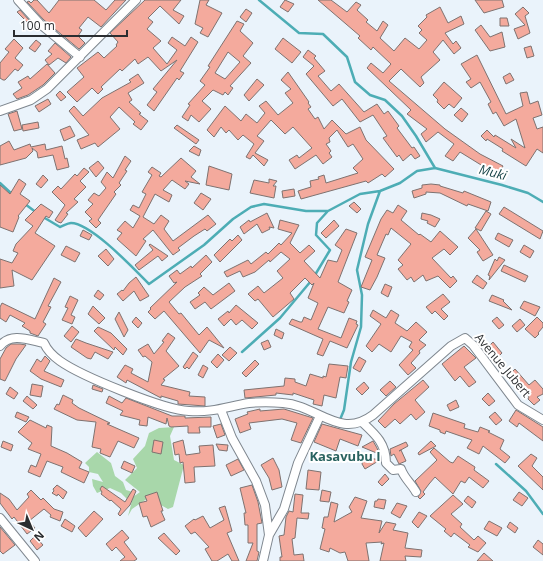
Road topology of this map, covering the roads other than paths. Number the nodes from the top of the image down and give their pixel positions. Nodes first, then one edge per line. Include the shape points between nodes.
1 (18, 0) edge
2 (136, 0) edge
3 (80, 57) junction
4 (0, 111) edge
5 (0, 346) edge
6 (222, 410) junction
7 (320, 416) junction
8 (543, 420) edge
9 (363, 423) junction
10 (416, 492) dead end
11 (0, 518) edge
12 (269, 535) junction
13 (35, 561) edge
14 (263, 561) edge

1 - 3 street via 40,24
2 - 3 street
3 - 4 street via 47,89
5 - 6 street via 12,338 44,343 60,361 77,371 163,406 189,411
6 - 7 street via 250,403 284,403 303,406
6 - 12 street via 232,438 256,481 265,505
7 - 9 street via 352,425
7 - 12 street via 298,463 284,509
8 - 9 street, Avenue Jubert via 518,405 465,338 451,346
9 - 10 street via 379,437 386,452 386,463 393,470 401,469
11 - 13 street
12 - 14 street

